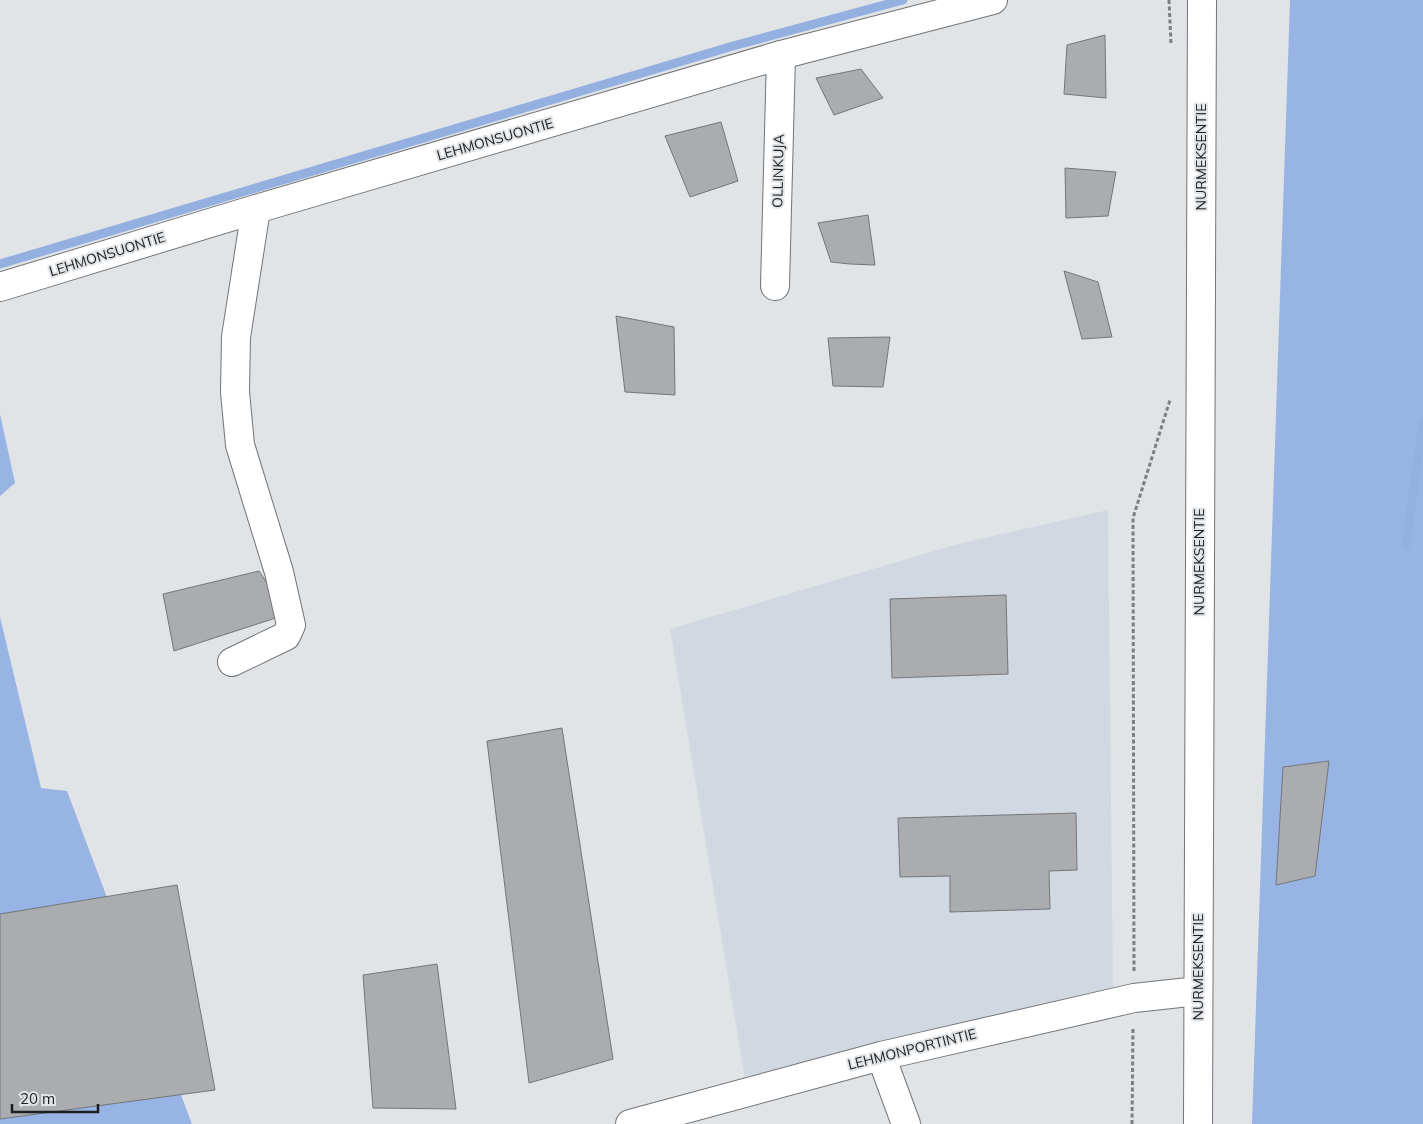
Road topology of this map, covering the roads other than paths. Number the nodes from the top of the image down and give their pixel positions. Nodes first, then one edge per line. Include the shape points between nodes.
1 (993, 0) edge
2 (1202, 0) edge
3 (781, 55) junction
4 (256, 209) junction
5 (775, 286) dead end
6 (0, 287) edge
7 (232, 662) dead end
8 (1198, 991) junction
9 (882, 1056) junction
10 (630, 1124) edge
11 (906, 1124) edge
12 (1198, 1124) edge

1 - 3 street, LEHMONSUONTIE
2 - 8 street, NURMEKSENTIE
3 - 4 street, LEHMONSUONTIE
3 - 5 street, OLLINKUJA
4 - 6 street, LEHMONSUONTIE
4 - 7 street via 236,337 235,392 240,444 279,572 291,624 286,636
8 - 9 street, LEHMONPORTINTIE via 1134,998
8 - 12 street, NURMEKSENTIE
9 - 10 street, LEHMONPORTINTIE
9 - 11 street

